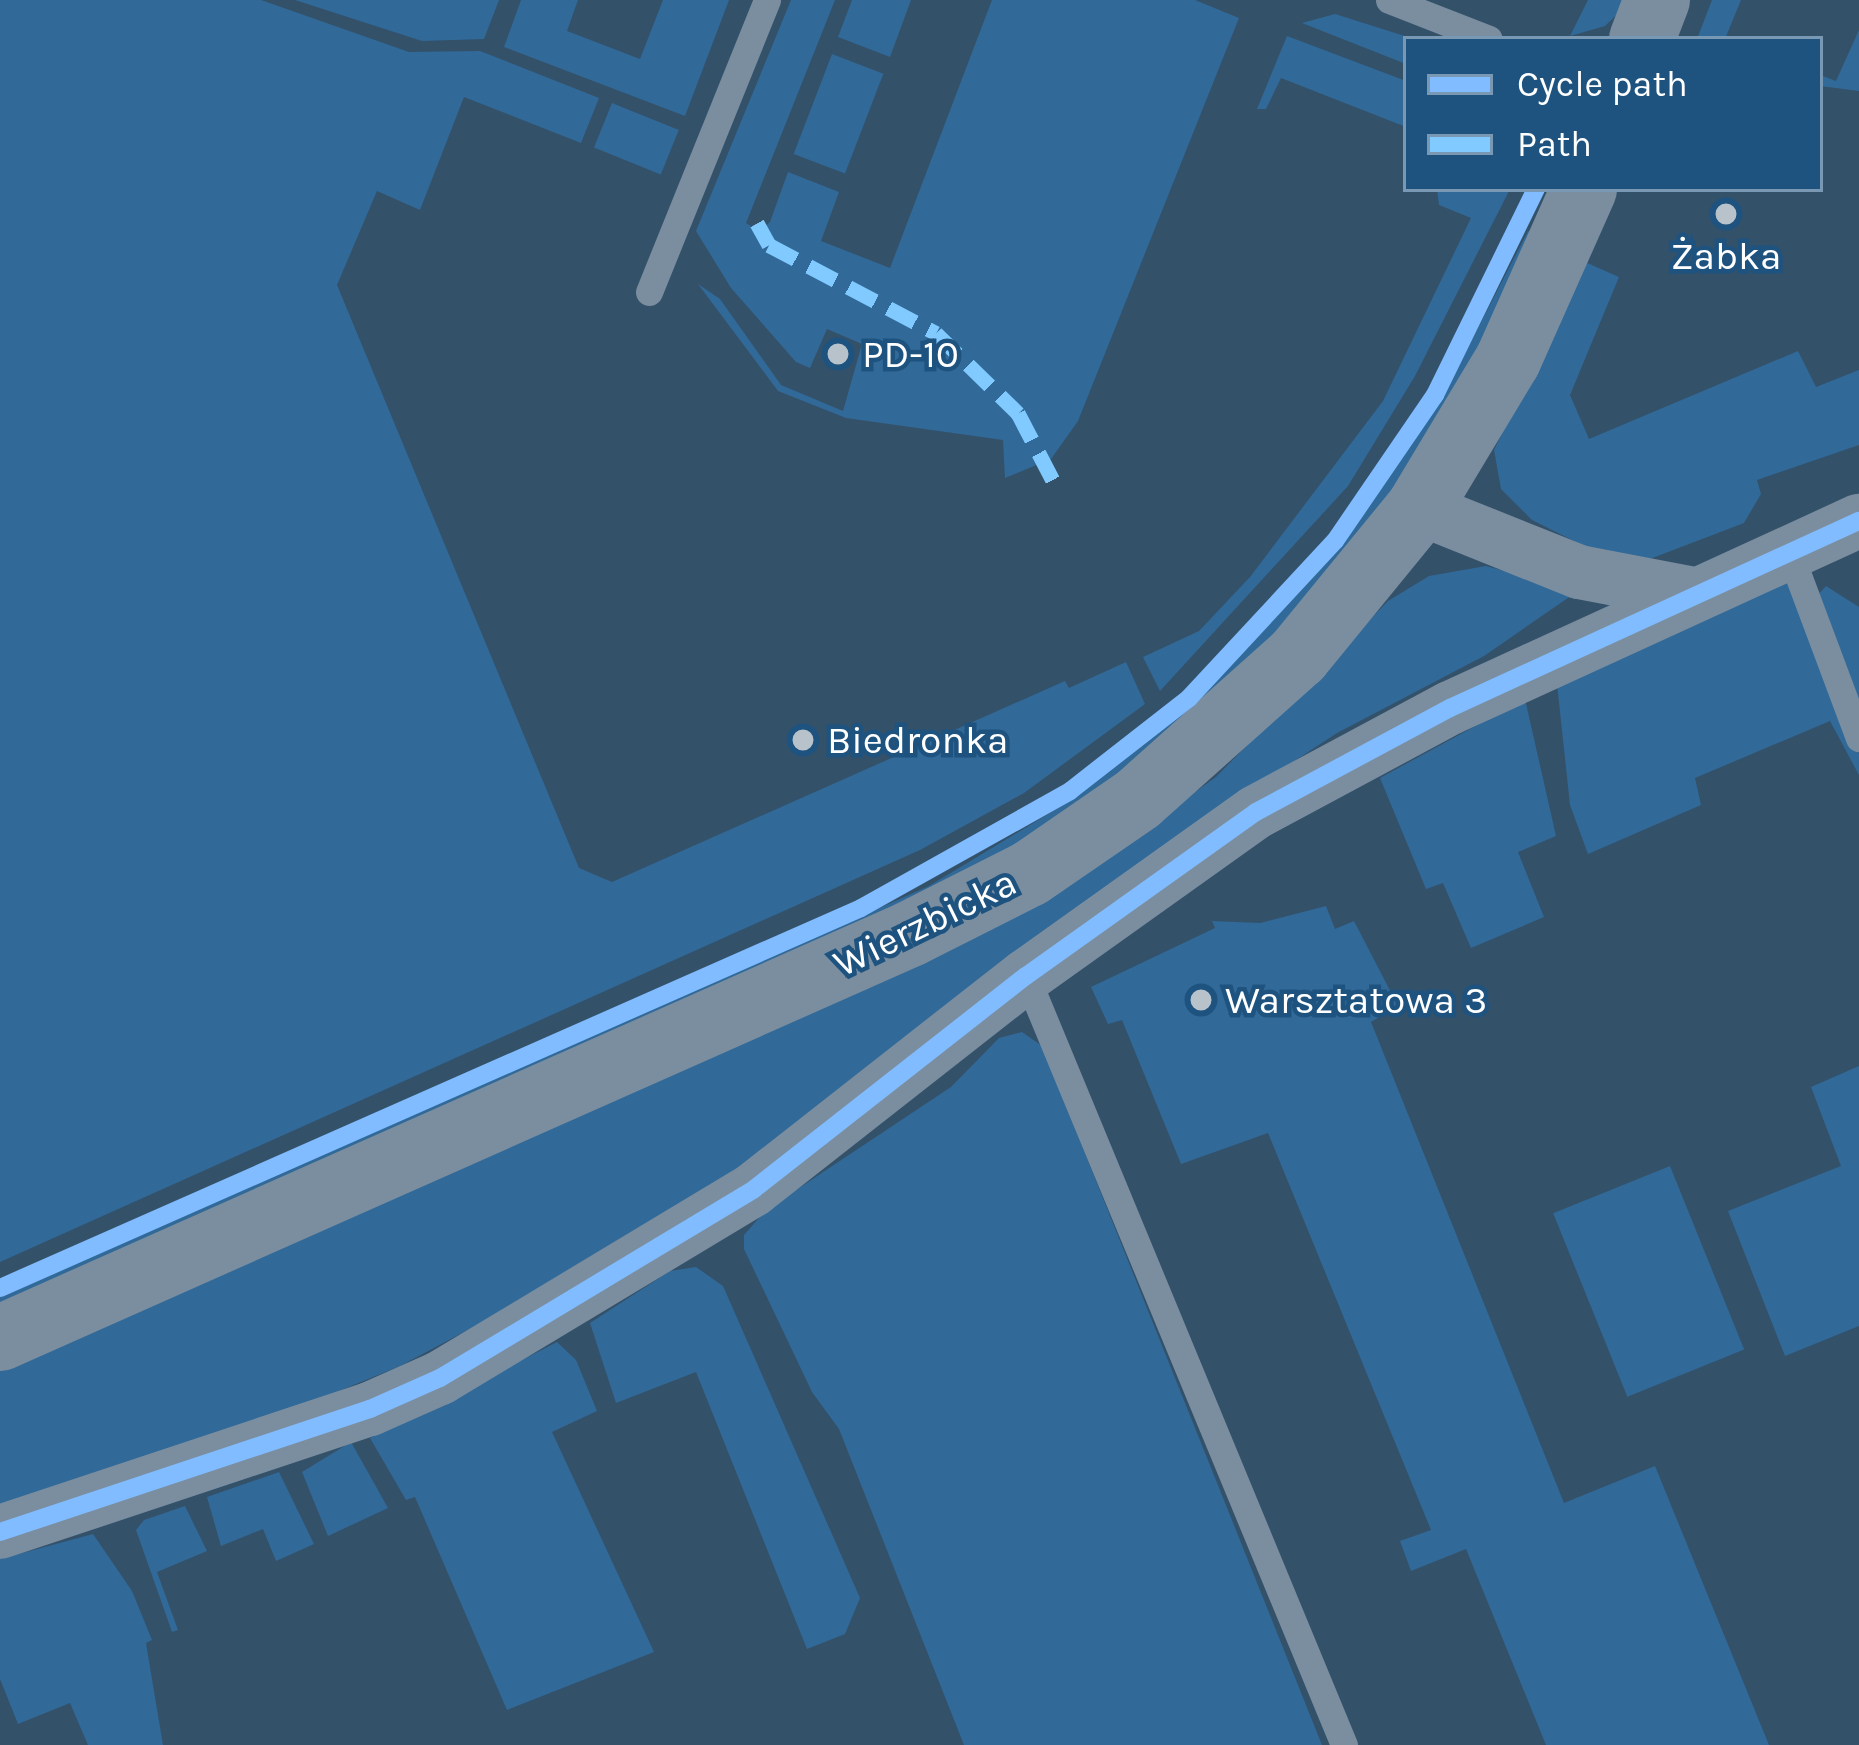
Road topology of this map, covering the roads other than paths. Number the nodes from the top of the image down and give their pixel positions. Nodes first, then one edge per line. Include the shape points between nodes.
1 (767, 0) edge
2 (1389, 0) edge
3 (1657, 0) edge
4 (1481, 36) edge
5 (1643, 36) edge
6 (1583, 192) edge
7 (649, 292) dead end
8 (1419, 508) junction
9 (1859, 521) edge
10 (1789, 550) junction
11 (1689, 593) junction
12 (1859, 738) edge
13 (1026, 976) junction
14 (0, 1338) edge
15 (0, 1532) edge
16 (1344, 1745) edge

1 - 7 lane
2 - 4 lane
3 - 5 street
6 - 8 street, Wierzbicka via 1508,360
8 - 11 street via 1593,576
8 - 14 street, Wierzbicka via 1335,615 1250,704 1138,799 1029,874
9 - 10 street
10 - 11 street
10 - 12 lane
11 - 13 street via 1256,812
13 - 15 street via 754,1189 440,1378 92,1507
13 - 16 lane

